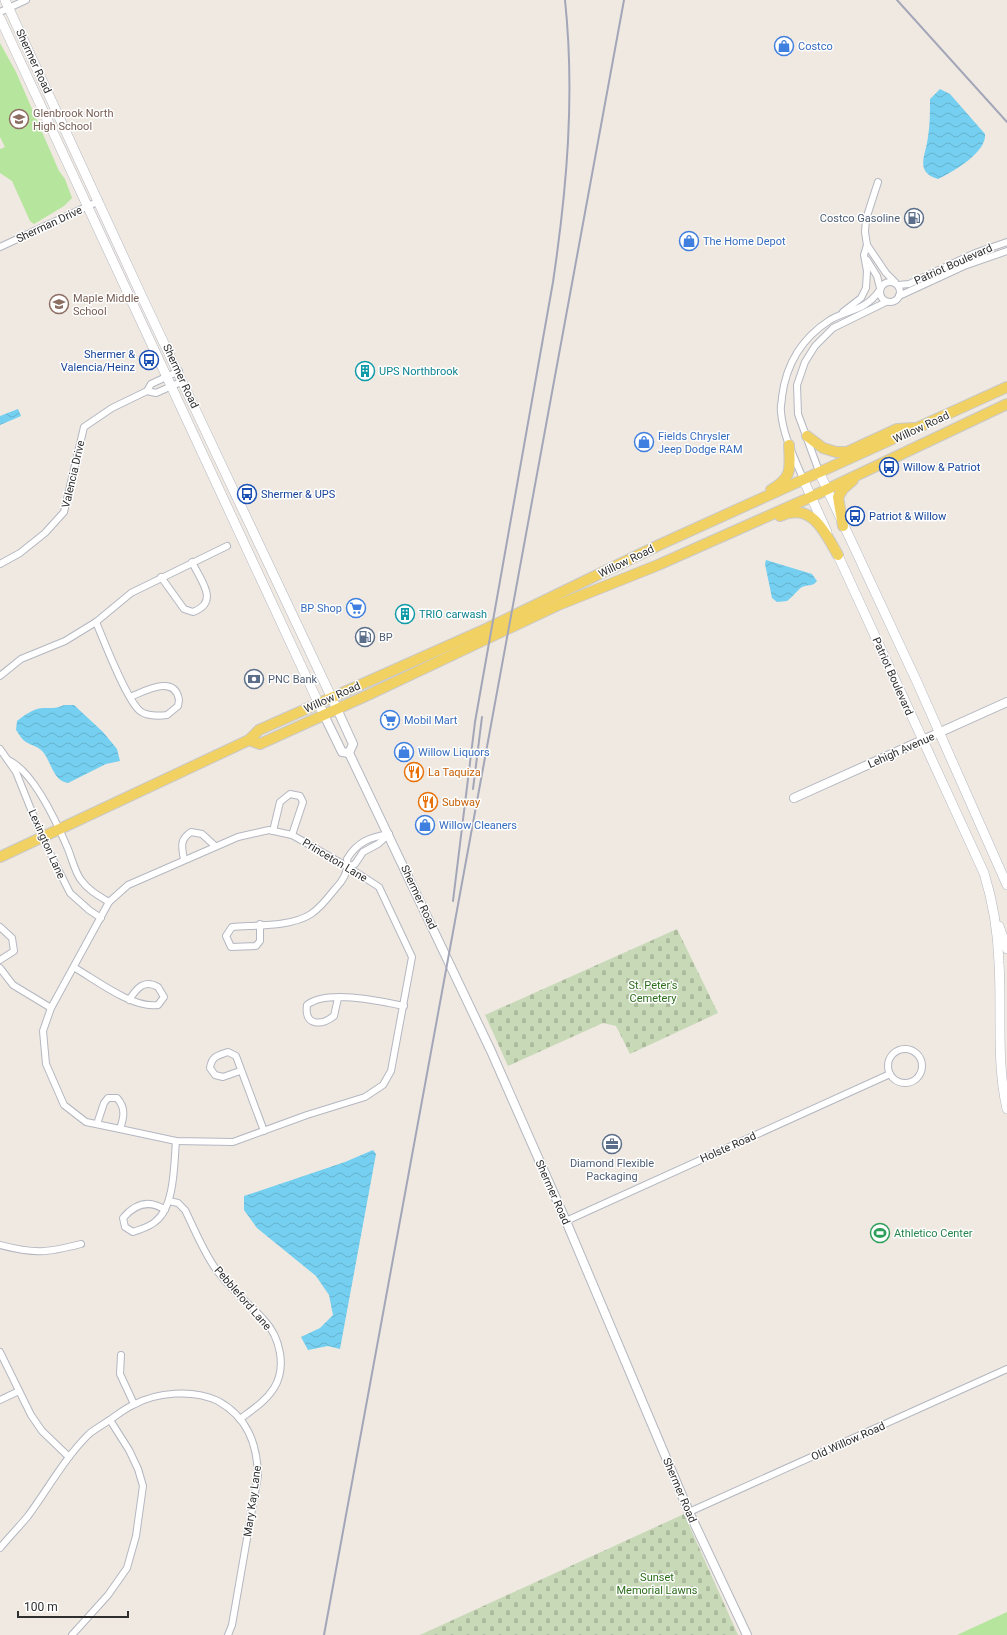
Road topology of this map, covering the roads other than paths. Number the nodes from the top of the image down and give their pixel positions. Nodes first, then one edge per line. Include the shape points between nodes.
1 (26, 0) edge
2 (7, 4) edge
3 (0, 12) edge
4 (0, 18) edge
5 (878, 182) dead end
6 (99, 201) junction
7 (87, 206) junction
8 (1007, 242) edge
9 (867, 245) junction
10 (0, 247) edge
11 (1007, 251) edge
12 (864, 255) junction
13 (896, 284) junction
14 (880, 290) junction
15 (899, 296) junction
16 (886, 302) junction
17 (837, 316) junction
18 (179, 372) junction
19 (167, 377) junction
20 (183, 381) junction
21 (171, 386) junction
22 (1007, 387) edge
23 (148, 391) junction
24 (1007, 404) edge
25 (919, 428) junction
26 (807, 436) junction
27 (789, 445) junction
28 (866, 471) junction
29 (820, 474) junction
30 (804, 481) junction
31 (827, 490) junction
32 (811, 497) junction
33 (843, 526) junction
34 (660, 545) junction
35 (227, 546) dead end
36 (838, 555) junction
37 (192, 562) junction
38 (0, 564) edge
39 (658, 565) junction
40 (161, 577) junction
41 (96, 622) junction
42 (0, 676) edge
43 (130, 697) junction
44 (331, 697) junction
45 (1007, 702) edge
46 (319, 703) junction
47 (337, 709) junction
48 (324, 715) junction
49 (940, 733) junction
50 (248, 740) junction
51 (922, 740) junction
52 (0, 749) edge
53 (349, 753) junction
54 (6, 759) junction
55 (33, 784) junction
56 (23, 790) junction
57 (794, 798) dead end
58 (60, 830) junction
59 (273, 831) junction
60 (389, 834) junction
61 (292, 835) junction
62 (42, 838) junction
63 (215, 846) junction
64 (0, 857) edge
65 (184, 860) junction
66 (348, 867) junction
67 (1007, 884) edge
68 (110, 902) junction
69 (994, 911) junction
70 (101, 918) junction
71 (260, 924) junction
72 (0, 927) edge
73 (1007, 949) edge
74 (0, 960) edge
75 (0, 968) edge
76 (75, 968) junction
77 (338, 998) junction
78 (129, 1000) junction
79 (404, 1006) junction
80 (51, 1008) junction
81 (1007, 1018) edge
82 (1000, 1026) junction
83 (240, 1071) junction
84 (890, 1074) junction
85 (1007, 1109) edge
86 (97, 1124) junction
87 (120, 1129) junction
88 (264, 1131) junction
89 (176, 1141) junction
90 (169, 1200) junction
91 (165, 1210) junction
92 (566, 1221) junction
93 (81, 1244) dead end
94 (0, 1245) edge
95 (0, 1352) edge
96 (121, 1355) dead end
97 (1007, 1369) edge
98 (19, 1391) junction
99 (0, 1400) edge
100 (134, 1404) junction
101 (240, 1418) junction
102 (110, 1420) junction
103 (69, 1457) junction
104 (689, 1512) junction
105 (0, 1548) edge
106 (72, 1635) edge
107 (228, 1635) edge
108 (747, 1635) edge

1 - 2 street
2 - 3 street
2 - 6 main road, Shermer Road
4 - 7 main road, Shermer Road
5 - 9 street via 866,219
6 - 7 street, Sherman Drive
6 - 18 main road, Shermer Road
7 - 10 street, Sherman Drive
7 - 19 main road, Shermer Road
8 - 13 street, Patriot Boulevard via 975,253 909,284
9 - 12 street
9 - 13 street
11 - 15 street, Patriot Boulevard via 964,266
12 - 14 street via 877,276
12 - 17 street via 868,271 866,288 861,298
13 - 14 street, Patriot Boulevard via 886,282
13 - 15 street, Patriot Boulevard via 900,290
14 - 16 street via 881,298
14 - 17 street, Patriot Boulevard via 872,302
15 - 16 street, Patriot Boulevard via 892,302
16 - 26 street, Patriot Boulevard via 833,328 805,362 797,385 798,414
17 - 27 street, Patriot Boulevard via 808,338 798,349 788,368 780,411
18 - 19 street, Valencia Drive
18 - 20 main road, Shermer Road
19 - 21 main road, Shermer Road
19 - 23 street, Valencia Drive via 151,384
20 - 21 street, Valencia Drive
20 - 44 main road, Shermer Road
21 - 23 street, Valencia Drive via 156,393
21 - 46 main road, Shermer Road
22 - 25 main road, Willow Road
23 - 38 street, Valencia Drive via 112,408 84,427 64,512 45,533 20,553
24 - 28 main road, Willow Road
25 - 26 main road via 897,429 847,452 823,448
25 - 29 main road, Willow Road
26 - 29 street, Patriot Boulevard
27 - 30 street, Patriot Boulevard
27 - 34 main road via 790,471 779,485 755,500 676,535
28 - 31 main road, Willow Road
28 - 33 main road via 849,483 838,497
29 - 30 main road, Willow Road
29 - 31 main road, Patriot Boulevard
30 - 32 main road, Patriot Boulevard
30 - 34 main road, Willow Road
31 - 32 main road, Willow Road
31 - 33 main road, Patriot Boulevard
32 - 36 main road, Patriot Boulevard
32 - 39 main road, Willow Road
33 - 49 main road, Patriot Boulevard
34 - 44 main road, Willow Road via 501,622
35 - 37 street
36 - 39 main road via 818,523 807,514 799,512 784,514 704,550
36 - 51 main road, Patriot Boulevard
37 - 40 street
37 - 40 street via 207,593 207,603 203,608 193,612 184,610
39 - 47 main road, Willow Road via 525,620
40 - 41 street via 131,593
41 - 42 street via 65,641 21,659
41 - 43 street
43 - 43 street via 140,711 160,716 167,715 178,706 180,700 174,689 168,685 161,685
44 - 46 main road, Willow Road
44 - 47 main road, Shermer Road
45 - 49 street, Lehigh Avenue
46 - 48 main road, Shermer Road
46 - 50 main road, Willow Road via 259,730
47 - 48 main road, Willow Road
47 - 53 street, Shermer Road via 353,744
48 - 50 main road, Willow Road via 260,744
48 - 53 street, Shermer Road via 342,752
49 - 51 street, Lehigh Avenue
49 - 67 main road, Patriot Boulevard
50 - 58 main road, Willow Road
51 - 57 street, Lehigh Avenue
51 - 69 main road, Patriot Boulevard via 984,873
52 - 54 street, Lexington Lane
53 - 60 street, Shermer Road
54 - 55 street, Lexington Lane via 15,763
54 - 56 street, Lexington Lane via 16,772
55 - 56 street
55 - 58 street, Lexington Lane
56 - 62 street, Lexington Lane
58 - 62 main road, Willow Road
58 - 68 street, Lexington Lane via 80,879 91,891
59 - 61 street, Princeton Lane
59 - 61 street via 280,802 290,794 300,796 303,802
59 - 63 street, Princeton Lane via 238,836
60 - 66 street via 363,852 355,864
60 - 66 street via 374,836 359,844 346,859
60 - 92 street, Shermer Road via 491,1051
61 - 66 street, Princeton Lane
62 - 64 main road, Willow Road
62 - 70 street, Lexington Lane via 70,893
63 - 65 street, Princeton Lane
63 - 65 street via 202,834 191,832 184,836 181,843
65 - 68 street, Princeton Lane via 128,886
66 - 71 street via 341,883 312,913 296,921
66 - 79 street, Princeton Lane via 379,888 412,957
68 - 70 street, Princeton Lane
69 - 73 main road
69 - 82 main road, Patriot Boulevard via 1000,962
70 - 76 street, Princeton Lane
71 - 71 street via 232,927 226,936 231,947 256,946 260,941
72 - 74 street via 12,938 14,951
75 - 80 street via 13,985
76 - 78 street
76 - 80 street, Princeton Lane
77 - 77 street via 313,1000 307,1005 309,1020 315,1023 328,1021 334,1016
77 - 79 street via 362,997
78 - 78 street via 155,1006 161,1003 164,997 158,987 148,984 138,987
79 - 88 street, Princeton Lane via 392,1071 383,1086 365,1097
80 - 86 street, Princeton Lane via 43,1032 46,1064 64,1105 86,1122
81 - 82 main road
82 - 85 main road, Patriot Boulevard via 1001,1074
83 - 83 street via 236,1056 228,1052 211,1061 210,1068 215,1075 223,1076
83 - 88 street
84 - 84 street via 903,1083 914,1082 923,1068 921,1058 913,1050 896,1051 889,1060
84 - 92 street, Holste Road
86 - 87 street, Princeton Lane
86 - 87 street via 104,1103 108,1098 117,1098 124,1105
87 - 89 street, Princeton Lane
88 - 89 street, Princeton Lane via 233,1142
89 - 90 street
90 - 91 street
90 - 101 street, Pebbleford Lane via 178,1203 185,1210 217,1271 265,1321 275,1336 280,1352 280,1370 274,1388
91 - 91 street via 157,1221 145,1228 134,1232 125,1227 124,1218 130,1210 140,1204 151,1203
92 - 104 street, Shermer Road
93 - 94 street via 50,1252 25,1251
95 - 98 street
96 - 100 street via 120,1374
97 - 104 street, Old Willow Road
98 - 99 street
98 - 103 street via 30,1415 42,1431
100 - 101 street, Mary Kay Lane via 166,1394 190,1394 210,1397 225,1405
100 - 102 street, Mary Kay Lane
101 - 107 street, Mary Kay Lane via 253,1441 258,1474
102 - 103 street, Mary Kay Lane via 89,1434
102 - 106 street via 138,1469 143,1486 136,1536 126,1568 108,1595
103 - 105 street, Mary Kay Lane via 27,1517
104 - 108 street, Shermer Road

